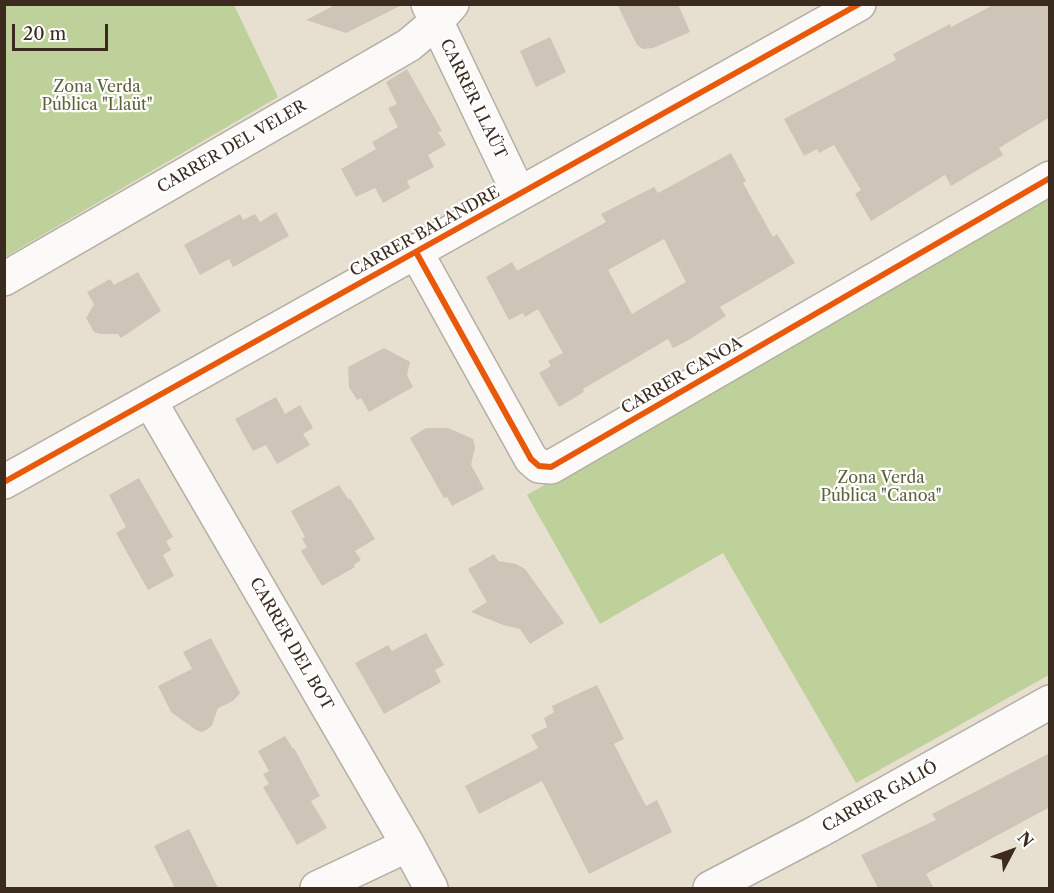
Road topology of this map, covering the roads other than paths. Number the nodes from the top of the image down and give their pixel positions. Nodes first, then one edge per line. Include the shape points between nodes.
1 (859, 4) edge
2 (439, 10) edge
3 (1050, 178) edge
4 (519, 194) junction
5 (416, 252) junction
6 (4, 279) edge
7 (150, 401) junction
8 (4, 482) edge
9 (1050, 702) edge
10 (408, 845) junction
11 (316, 888) edge
12 (431, 888) edge
13 (710, 888) edge

1 - 4 street, CARRER BALANDRE
2 - 4 street, CARRER LLAÜT
2 - 6 street, CARRER DEL VELER via 409,45
3 - 5 street, CARRER CANOA via 551,467 539,466 531,459
4 - 5 street, CARRER BALANDRE
5 - 7 street, CARRER BALANDRE
7 - 8 street, CARRER BALANDRE
7 - 10 street, CARRER DEL BOT
9 - 13 street, CARRER GALIÓ
10 - 11 street
10 - 12 street, CARRER DEL BOT

